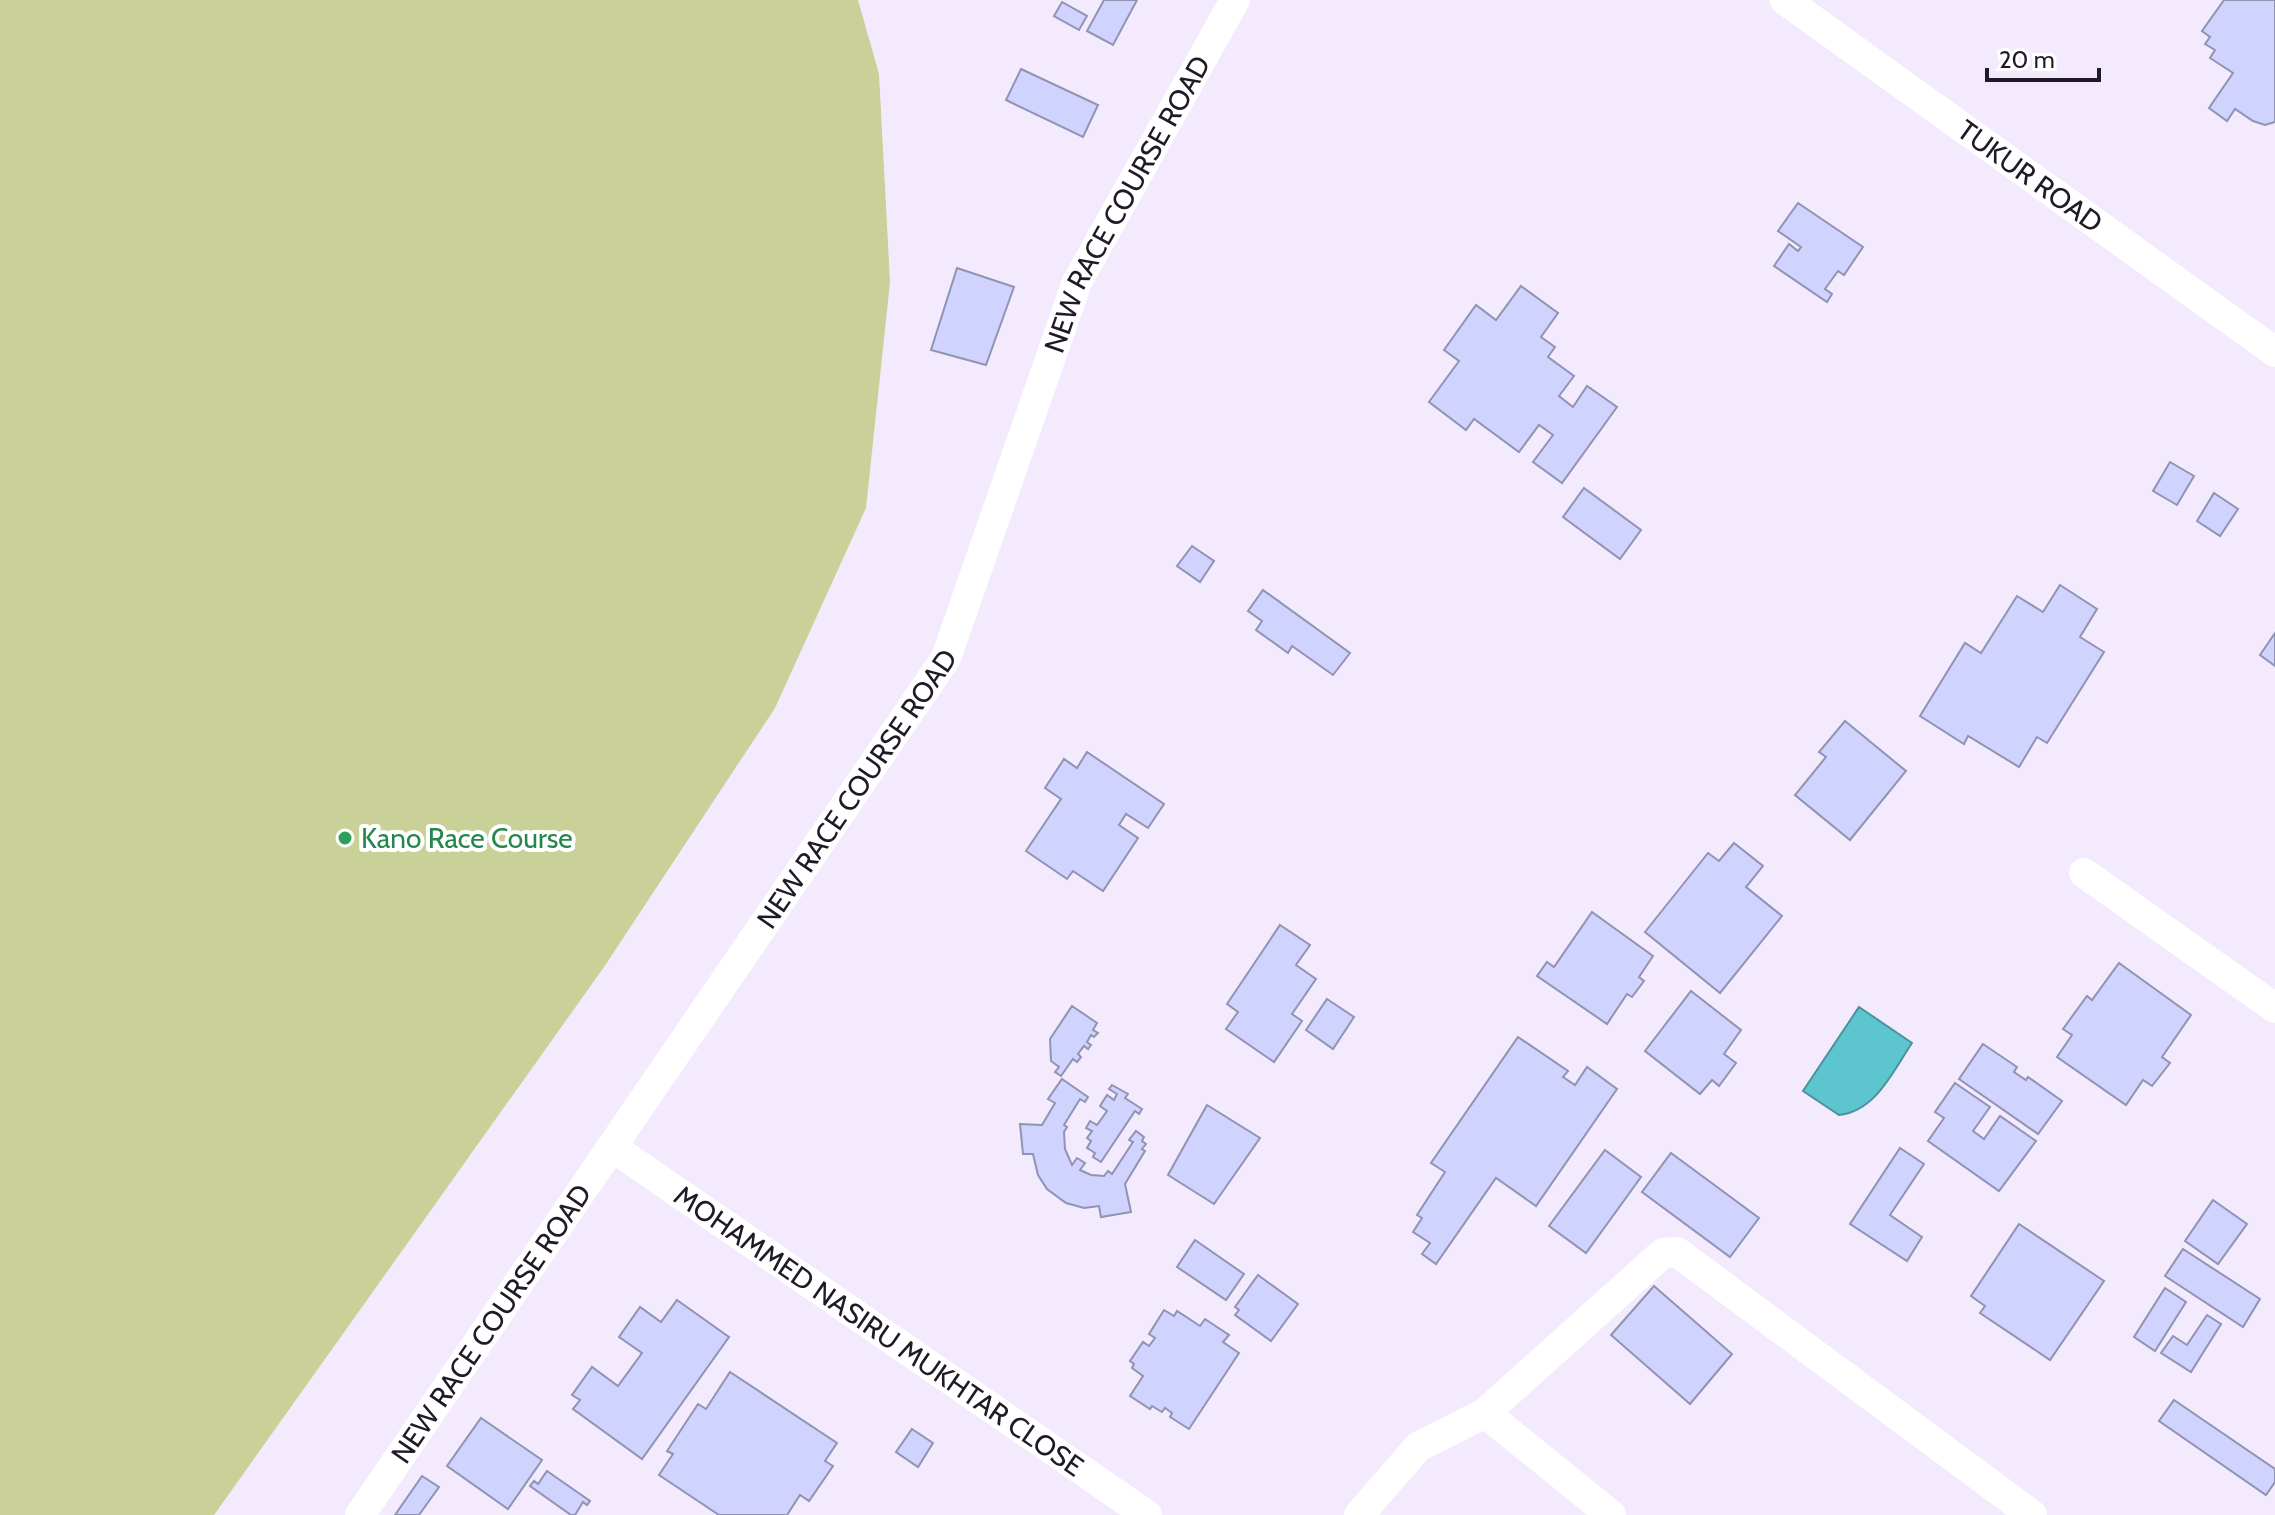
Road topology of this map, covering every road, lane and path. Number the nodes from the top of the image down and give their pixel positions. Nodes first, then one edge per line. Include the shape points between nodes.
1 (1235, 0) edge
2 (1785, 0) edge
3 (2273, 347) edge
4 (2084, 873) dead end
5 (2275, 1008) edge
6 (612, 1147) junction
7 (1485, 1413) junction
8 (360, 1515) edge
9 (1147, 1515) edge
10 (1359, 1515) edge
11 (1611, 1515) edge
12 (2032, 1515) edge

1 - 6 street, NEW RACE COURSE ROAD via 1077,282 946,658
2 - 3 street, TUKUR ROAD
4 - 5 street
6 - 8 street, NEW RACE COURSE ROAD
6 - 9 street, MOHAMMED NASIRU MUKHTAR CLOSE
7 - 10 street via 1418,1447
7 - 11 street
7 - 12 street via 1663,1253 1677,1252

